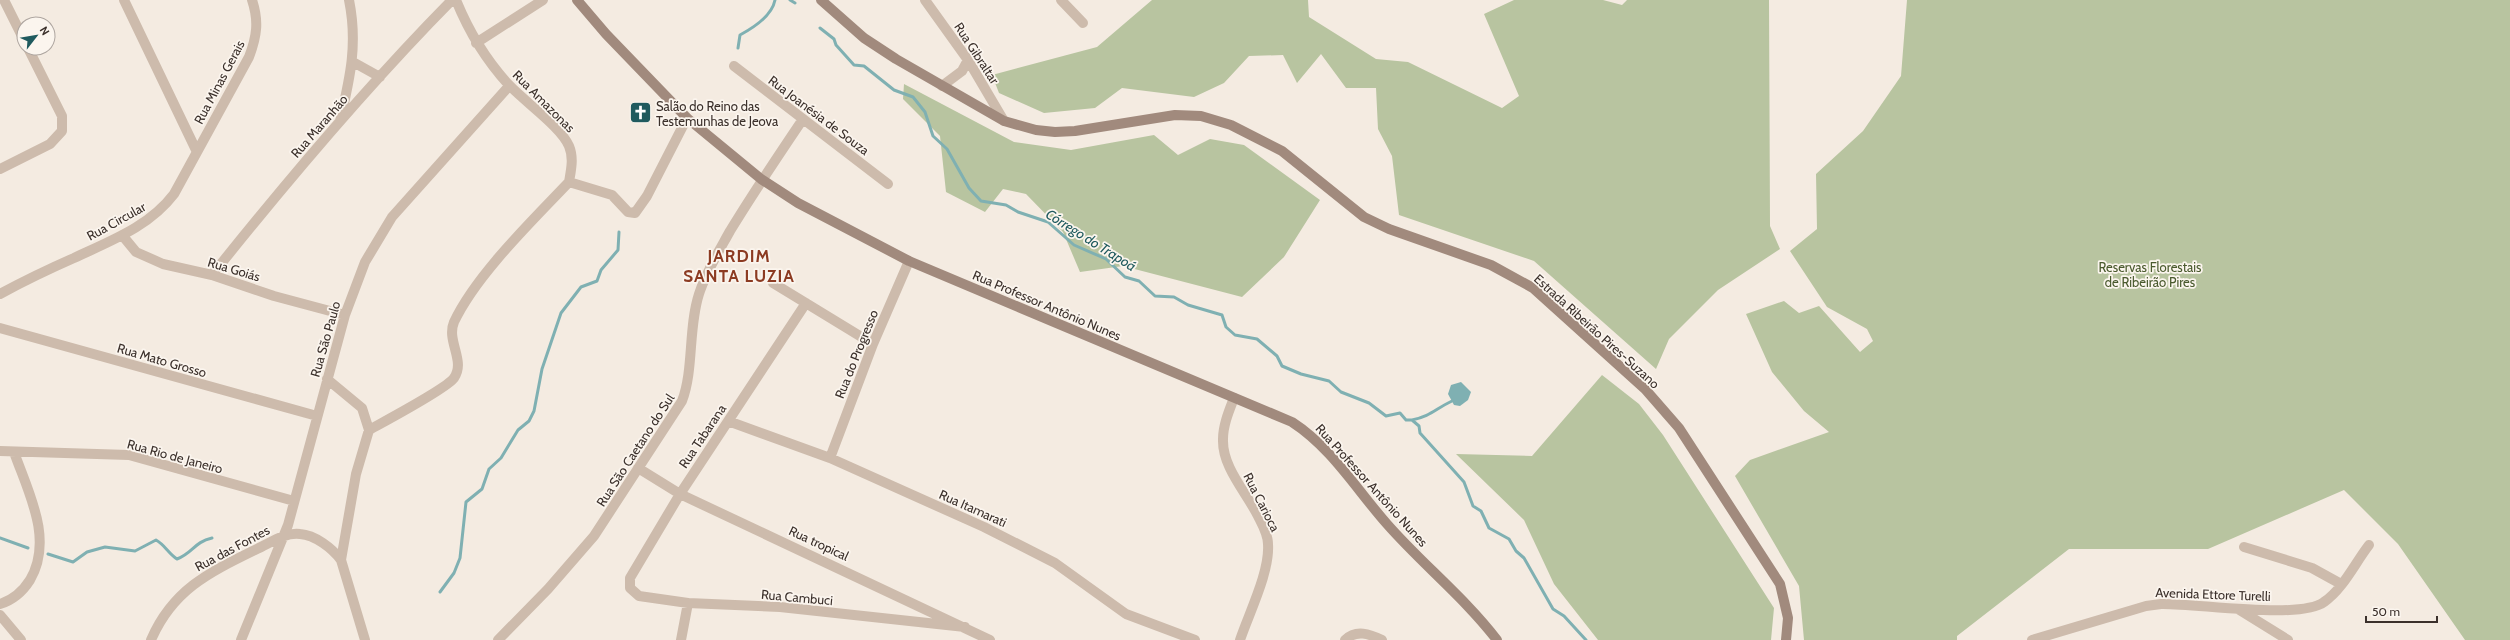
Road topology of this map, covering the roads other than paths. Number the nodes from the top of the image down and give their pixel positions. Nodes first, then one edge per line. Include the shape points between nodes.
1 (4, 0) edge
2 (124, 0) edge
3 (252, 0) edge
4 (349, 0) edge
5 (452, 0) edge
6 (456, 0) edge
7 (543, 0) edge
8 (577, 0) edge
9 (821, 0) edge
10 (925, 0) edge
11 (1061, 0) edge
12 (1082, 23) dead end
13 (16, 24) edge
14 (476, 43) junction
15 (32, 56) edge
16 (968, 60) junction
17 (353, 62) junction
18 (734, 66) dead end
19 (380, 77) junction
20 (509, 86) junction
21 (942, 86) junction
22 (687, 118) junction
23 (803, 119) junction
24 (340, 121) junction
25 (1004, 121) junction
26 (196, 150) junction
27 (0, 169) edge
28 (761, 179) junction
29 (569, 182) junction
30 (888, 184) dead end
31 (122, 235) junction
32 (909, 261) junction
33 (212, 275) junction
34 (773, 283) dead end
35 (0, 294) edge
36 (806, 303) junction
37 (345, 315) junction
38 (0, 328) edge
39 (874, 344) junction
40 (327, 379) junction
41 (1234, 398) junction
42 (317, 416) junction
43 (728, 421) junction
44 (369, 430) junction
45 (0, 451) edge
46 (14, 452) junction
47 (830, 458) junction
48 (638, 468) junction
49 (680, 494) junction
50 (294, 501) junction
51 (283, 536) junction
52 (2369, 545) dead end
53 (2244, 546) dead end
54 (341, 560) junction
55 (2341, 584) junction
56 (630, 588) joint
57 (688, 603) junction
58 (0, 604) edge
59 (2236, 608) junction
60 (0, 615) edge
61 (965, 627) junction
62 (2039, 639) edge
63 (21, 640) edge
64 (151, 640) edge
65 (241, 640) edge
66 (365, 640) edge
67 (498, 640) edge
68 (681, 640) edge
69 (990, 640) edge
70 (1195, 640) edge
71 (1240, 640) edge
72 (1345, 640) edge
73 (1382, 640) edge
74 (1497, 640) edge
75 (1786, 640) edge
76 (2288, 640) edge

1 - 13 street
2 - 26 street
3 - 26 street, Rua Minas Gerais via 258,25 256,39 249,57
4 - 17 street via 354,32
5 - 19 street, Rua Maranhão
6 - 14 street, Rua Amazonas
7 - 14 street
8 - 22 main road, Rua Professor Antônio Nunes via 601,29
9 - 21 main road, Estrada Ribeirão Pires-Suzano via 864,38
10 - 16 street, Rua Gibraltar
11 - 12 street
14 - 20 street, Rua Amazonas
15 - 27 street via 62,116 62,131 50,144
16 - 21 street via 962,71
16 - 25 street, Rua Gibraltar
17 - 19 street
17 - 24 street
18 - 23 street, Rua Joanésia de Souza
19 - 24 street, Rua Maranhão
20 - 29 street, Rua Amazonas via 564,138 573,161
20 - 37 street, Rua São Paulo via 392,217 365,262
21 - 25 main road, Estrada Ribeirão Pires-Suzano
22 - 28 main road, Rua Professor Antônio Nunes
22 - 29 street via 647,196 633,214 612,195
23 - 28 street, Rua São Caetano do Sul
23 - 30 street, Rua Joanésia de Souza
24 - 33 street, Rua Maranhão
25 - 75 main road, Estrada Ribeirão Pires-Suzano via 1036,130 1055,132 1175,115 1201,116 1231,125 1282,151 1364,217 1389,229 1491,265 1533,288 1645,389 1679,428 1780,584 1788,618
26 - 31 street, Rua Circular via 166,205 148,220
28 - 32 main road, Rua Professor Antônio Nunes via 798,203
28 - 48 street, Rua São Caetano do Sul via 715,258 699,292 682,402
29 - 44 street via 527,226 470,294 452,329 458,367 451,382
31 - 33 street, Rua Goiás via 136,252 144,257
31 - 35 street, Rua Circular
32 - 39 street, Rua do Progresso
32 - 41 main road, Rua Professor Antônio Nunes
33 - 37 street, Rua Goiás via 274,296
34 - 36 street
36 - 39 street
36 - 43 street, Rua Tabarana
37 - 40 street, Rua São Paulo
38 - 42 street, Rua Mato Grosso
39 - 47 street, Rua do Progresso
40 - 42 street, Rua São Paulo
40 - 44 street via 362,408
41 - 71 street, Rua Carioca via 1224,427 1225,454 1229,466 1253,507 1268,543 1265,567
41 - 74 main road, Rua Professor Antônio Nunes via 1292,422 1313,437 1387,524 1462,597
42 - 50 street, Rua São Paulo
43 - 47 street, Rua Itamarati
43 - 49 street, Rua Tabarana
44 - 54 street via 356,474
45 - 46 street, Rua Rio de Janeiro
46 - 50 street, Rua Rio de Janeiro via 128,455
46 - 58 street via 35,513 41,547 39,560 27,584 9,601
47 - 70 street, Rua Itamarati via 1032,550 1081,580 1126,614
48 - 49 street, Rua tropical
48 - 67 street, Rua São Caetano do Sul via 594,536 548,589
49 - 56 street, Rua Tabarana via 630,578
49 - 61 street, Rua tropical
50 - 51 street, Rua São Paulo
51 - 54 street via 310,536 335,552
51 - 64 street, Rua das Fontes via 193,584 168,608
51 - 65 street, Rua São Paulo
52 - 55 street, Avenida Ettore Turelli
53 - 55 street via 2312,568
54 - 66 street
55 - 59 street, Avenida Ettore Turelli via 2324,602 2315,606 2292,609
56 - 57 street, Rua Cambuci via 639,596
57 - 61 street, Rua Cambuci via 780,607
57 - 68 street
59 - 62 street, Avenida Ettore Turelli via 2186,604 2146,606
59 - 76 street
60 - 63 street
61 - 69 street, Rua tropical
72 - 73 street via 1359,633

